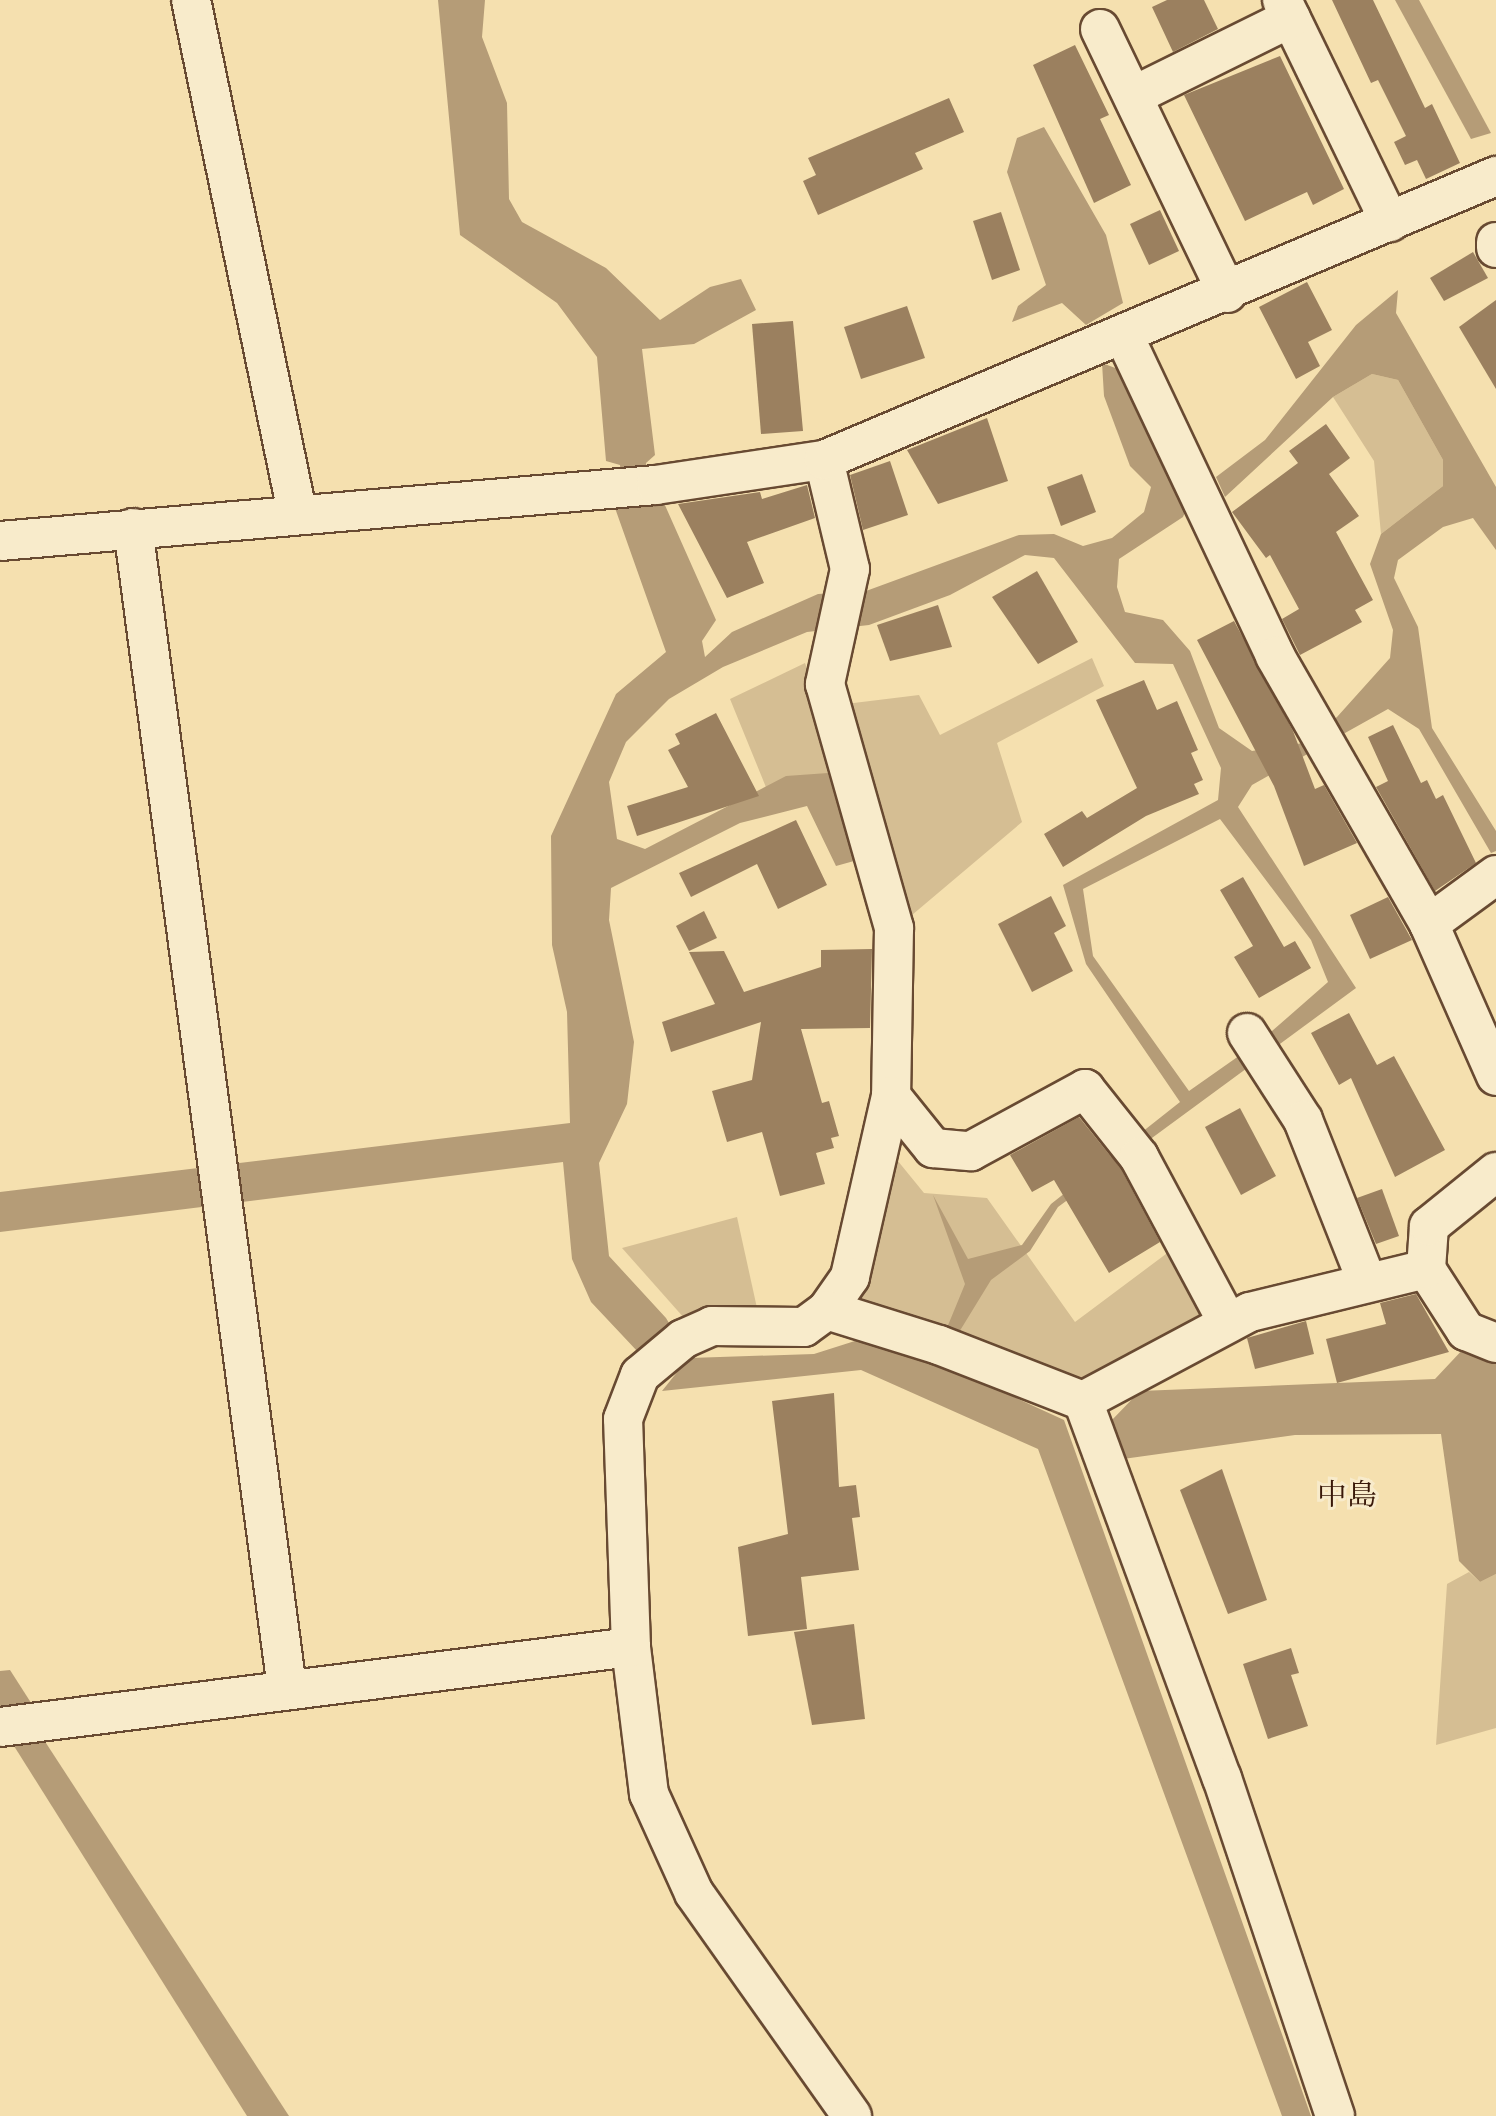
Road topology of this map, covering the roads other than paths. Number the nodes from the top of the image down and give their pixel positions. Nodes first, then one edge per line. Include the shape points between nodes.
1 (191, 0) edge
2 (1286, 9) edge
3 (1100, 29) dead end
4 (1133, 96) junction
5 (1496, 177) edge
6 (1390, 222) junction
7 (1496, 242) edge
8 (1496, 248) edge
9 (1227, 293) junction
10 (1125, 338) junction
11 (824, 460) junction
12 (297, 512) junction
13 (133, 528) junction
14 (0, 541) edge
15 (1496, 875) edge
16 (1429, 924) junction
17 (1257, 1048) dead end
18 (1496, 1076) edge
19 (891, 1096) junction
20 (1496, 1172) edge
21 (1426, 1269) junction
22 (1367, 1282) junction
23 (827, 1310) junction
24 (1227, 1321) junction
25 (1496, 1343) edge
26 (1083, 1401) junction
27 (631, 1647) junction
28 (287, 1689) junction
29 (0, 1727) edge
30 (852, 2116) edge
31 (1335, 2116) edge

1 - 12 street
2 - 4 street
2 - 6 street
3 - 4 street
4 - 9 street
5 - 6 street
6 - 9 street
7 - 8 street
9 - 10 street
10 - 11 street
10 - 16 street via 1275,656
11 - 12 street via 656,485
11 - 19 street via 848,544 825,684 894,928
12 - 13 street
13 - 14 street
13 - 28 street
15 - 16 street
16 - 18 street
17 - 22 street via 1303,1120
19 - 23 street via 850,1277
19 - 24 street via 933,1148 971,1151 1085,1089 1131,1146
20 - 21 street via 1429,1226
21 - 22 street
21 - 25 street via 1466,1331
22 - 24 street
23 - 26 street via 939,1345
23 - 27 street via 804,1327 712,1326 672,1347 640,1375 623,1419
24 - 26 street
26 - 31 street via 1222,1778
27 - 28 street
27 - 30 street via 649,1794 694,1893
28 - 29 street

